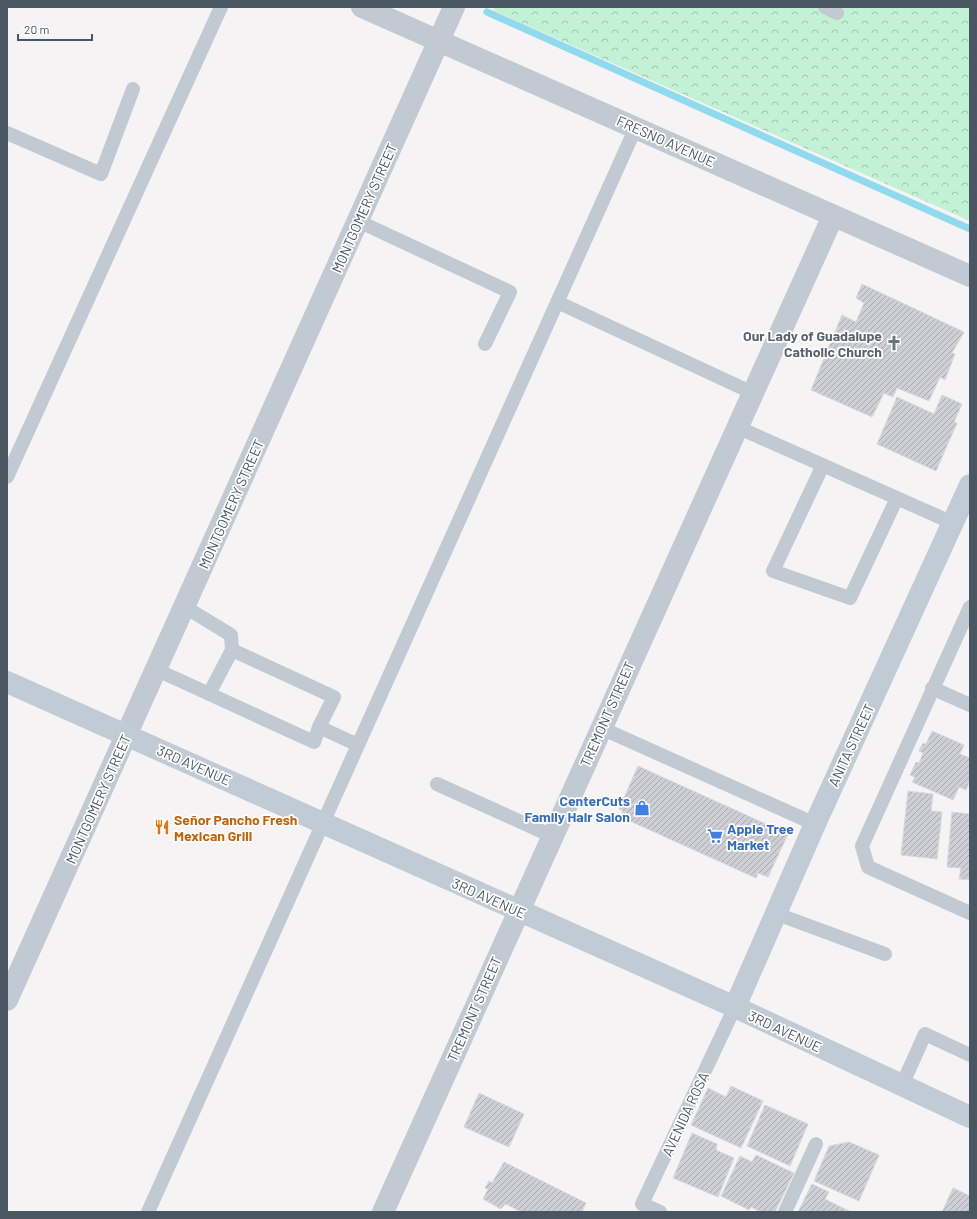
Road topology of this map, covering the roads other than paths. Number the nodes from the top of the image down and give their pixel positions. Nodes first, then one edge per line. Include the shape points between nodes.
1 (221, 7) edge
2 (362, 7) edge
3 (454, 7) edge
4 (438, 41) junction
5 (133, 89) dead end
6 (636, 127) junction
7 (7, 133) edge
8 (832, 216) junction
9 (358, 221) junction
10 (970, 276) edge
11 (557, 302) junction
12 (485, 344) dead end
13 (753, 393) junction
14 (737, 427) junction
15 (823, 465) junction
16 (7, 478) edge
17 (970, 485) edge
18 (897, 498) junction
19 (953, 523) junction
20 (185, 607) junction
21 (970, 607) edge
22 (232, 650) junction
23 (157, 670) junction
24 (7, 682) edge
25 (932, 688) junction
26 (209, 694) junction
27 (970, 705) edge
28 (319, 727) junction
29 (601, 728) junction
30 (127, 736) junction
31 (358, 745) junction
32 (437, 784) dead end
33 (323, 823) junction
34 (815, 824) junction
35 (552, 836) junction
36 (518, 910) junction
37 (970, 913) edge
38 (777, 914) junction
39 (885, 954) dead end
40 (7, 1000) edge
41 (735, 1007) junction
42 (970, 1055) edge
43 (902, 1085) junction
44 (970, 1117) edge
45 (816, 1144) dead end
46 (148, 1212) edge
47 (383, 1212) edge
48 (660, 1212) edge
49 (785, 1212) edge

1 - 16 lane
2 - 4 street, FRESNO AVENUE
3 - 4 street, MONTGOMERY STREET
4 - 6 street, FRESNO AVENUE
4 - 9 street, MONTGOMERY STREET
5 - 7 lane via 101,174
6 - 8 street, FRESNO AVENUE
6 - 11 lane
8 - 10 street, FRESNO AVENUE
8 - 13 street, TREMONT STREET
9 - 12 lane via 510,292
9 - 20 street, MONTGOMERY STREET
11 - 13 lane
11 - 31 lane
13 - 14 street, TREMONT STREET
14 - 15 lane
14 - 29 street, TREMONT STREET
15 - 18 lane
15 - 18 lane via 773,571 850,598
17 - 19 main road, ANITA STREET
18 - 19 lane
19 - 34 main road, ANITA STREET
20 - 22 lane via 231,635
20 - 23 street, MONTGOMERY STREET
21 - 25 lane
22 - 26 lane
22 - 28 lane via 334,697
23 - 26 lane
23 - 30 street, MONTGOMERY STREET
24 - 30 main road, 3RD AVENUE
25 - 27 lane
25 - 37 lane via 862,846 868,867
26 - 28 lane via 314,742
28 - 31 lane
29 - 34 lane
29 - 35 street, TREMONT STREET
30 - 33 main road, 3RD AVENUE
30 - 40 street, MONTGOMERY STREET
31 - 33 lane
32 - 35 lane
33 - 36 main road, 3RD AVENUE
33 - 46 lane
34 - 38 main road, ANITA STREET
35 - 36 street, TREMONT STREET
36 - 41 main road, 3RD AVENUE
36 - 47 street, TREMONT STREET
38 - 39 lane
38 - 41 main road, ANITA STREET
41 - 43 main road, 3RD AVENUE
41 - 48 lane, AVENIDA ROSA via 642,1204
42 - 43 lane via 925,1034
43 - 44 main road, 3RD AVENUE
45 - 49 lane

